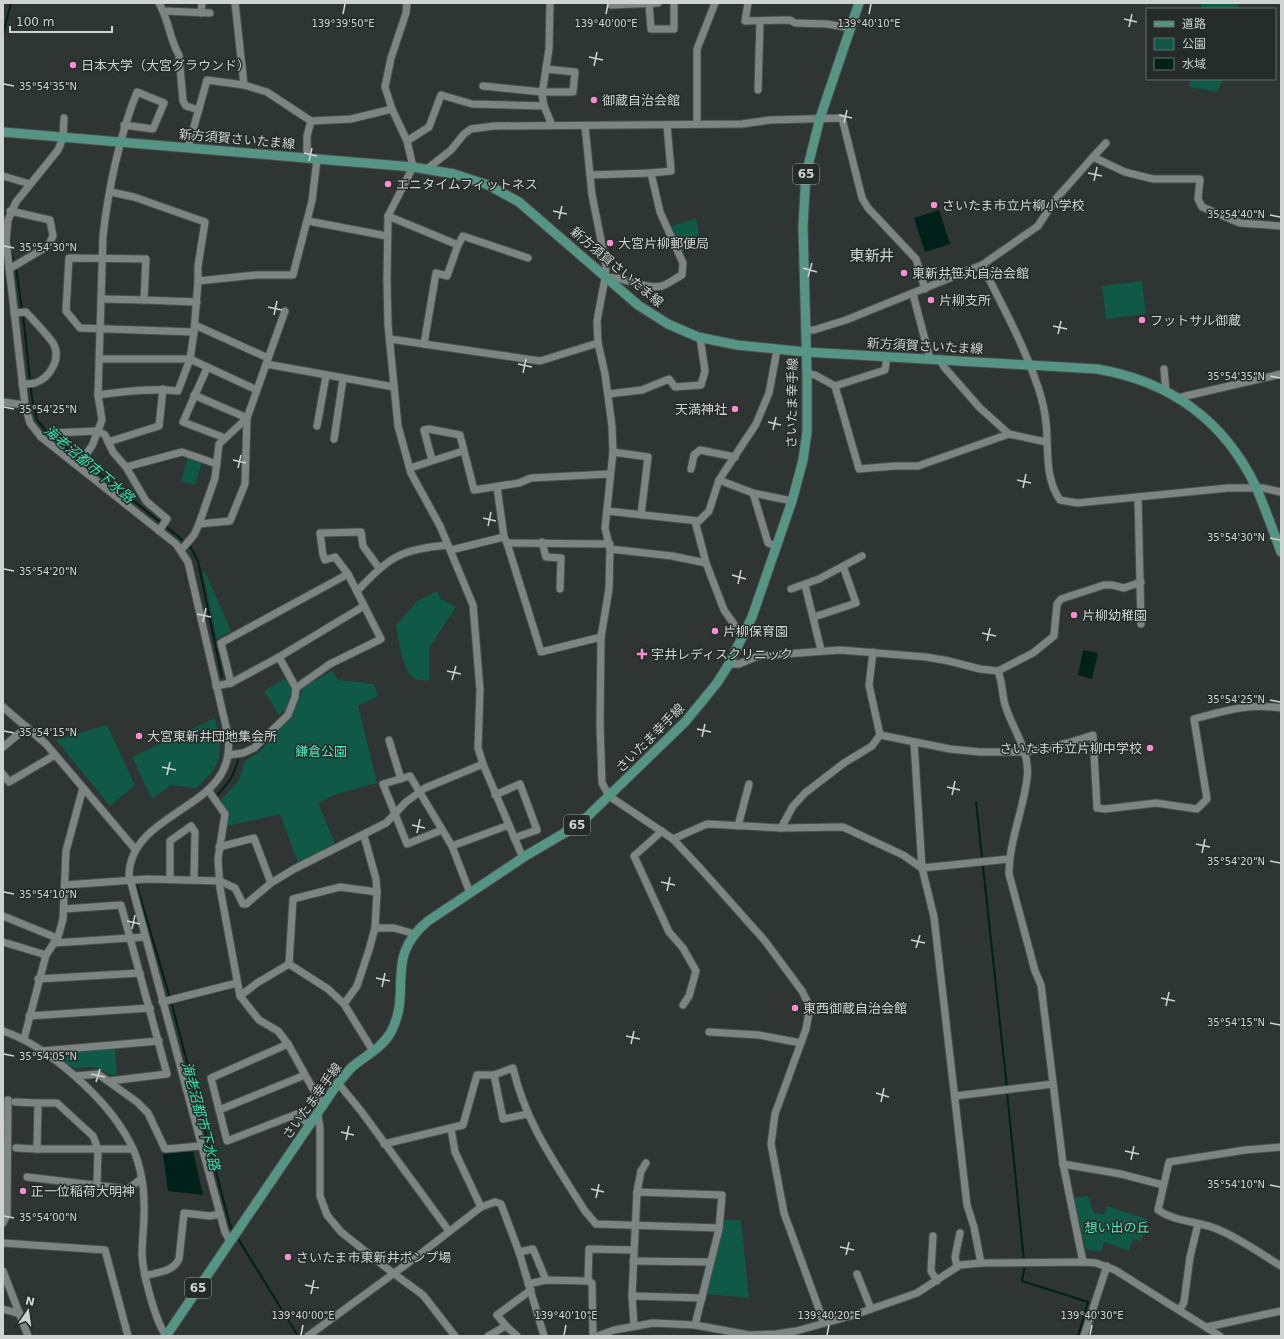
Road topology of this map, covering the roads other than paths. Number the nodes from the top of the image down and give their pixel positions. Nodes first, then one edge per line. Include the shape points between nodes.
1 (158, 3) edge
2 (202, 3) edge
3 (236, 3) edge
4 (408, 3) edge
5 (550, 3) edge
6 (611, 3) edge
7 (658, 3) edge
8 (674, 3) edge
9 (715, 3) edge
10 (748, 3) edge
11 (859, 3) edge
12 (635, 4) edge
13 (649, 4) edge
14 (164, 11) junction
15 (200, 13) junction
16 (210, 13) dead end
17 (760, 21) junction
18 (851, 28) junction
19 (546, 69) junction
20 (244, 85) junction
21 (484, 86) dead end
22 (758, 90) dead end
23 (542, 92) junction
24 (544, 106) junction
25 (392, 109) junction
26 (199, 110) junction
27 (64, 118) dead end
28 (820, 118) junction
29 (311, 121) junction
30 (697, 124) junction
31 (124, 125) junction
32 (552, 125) junction
33 (667, 125) junction
34 (585, 126) junction
35 (3, 132) edge
36 (63, 138) junction
37 (407, 141) junction
38 (121, 143) junction
39 (1106, 143) dead end
40 (188, 148) junction
41 (1093, 157) junction
42 (307, 158) junction
43 (317, 159) junction
44 (413, 168) junction
45 (427, 169) junction
46 (651, 174) junction
47 (590, 175) junction
48 (3, 176) edge
49 (30, 184) junction
50 (111, 192) junction
51 (10, 211) junction
52 (388, 216) junction
53 (308, 221) junction
54 (1281, 226) edge
55 (387, 236) junction
56 (458, 245) junction
57 (103, 257) junction
58 (528, 258) dead end
59 (982, 266) junction
60 (9, 269) junction
61 (605, 278) junction
62 (198, 280) junction
63 (925, 289) junction
64 (914, 294) junction
65 (102, 299) junction
66 (144, 300) junction
67 (198, 302) junction
68 (285, 310) dead end
69 (14, 313) junction
70 (101, 329) junction
71 (195, 329) junction
72 (806, 330) junction
73 (390, 338) junction
74 (700, 338) junction
75 (598, 343) junction
76 (424, 344) junction
77 (777, 350) junction
78 (806, 352) junction
79 (887, 357) junction
80 (100, 359) junction
81 (190, 359) junction
82 (930, 359) junction
83 (940, 360) junction
84 (267, 361) junction
85 (1029, 364) junction
86 (207, 368) junction
87 (1164, 369) dead end
88 (807, 374) junction
89 (1281, 374) edge
90 (326, 376) junction
91 (343, 379) junction
92 (22, 384) junction
93 (835, 386) junction
94 (394, 387) junction
95 (163, 389) junction
96 (257, 390) junction
97 (1166, 391) junction
98 (608, 394) junction
99 (98, 395) junction
100 (194, 395) junction
101 (1178, 398) junction
102 (3, 402) edge
103 (25, 405) junction
104 (247, 418) junction
105 (317, 426) dead end
106 (98, 432) junction
107 (51, 433) dead end
108 (1009, 434) junction
109 (225, 438) junction
110 (334, 439) dead end
111 (108, 442) junction
112 (1046, 442) junction
113 (463, 451) junction
114 (613, 452) junction
115 (735, 457) junction
116 (432, 460) junction
117 (217, 464) junction
118 (78, 465) junction
119 (126, 467) junction
120 (410, 468) junction
121 (691, 469) dead end
122 (610, 474) junction
123 (719, 480) junction
124 (497, 487) junction
125 (1256, 488) junction
126 (1281, 492) edge
127 (752, 493) junction
128 (1138, 498) junction
129 (792, 501) junction
130 (607, 511) junction
131 (641, 515) junction
132 (695, 521) junction
133 (199, 524) junction
134 (159, 531) junction
135 (506, 540) junction
136 (542, 542) junction
137 (185, 545) junction
138 (610, 546) junction
139 (776, 546) junction
140 (450, 547) junction
141 (1281, 552) edge
142 (862, 556) dead end
143 (706, 563) junction
144 (844, 566) junction
145 (379, 568) junction
146 (348, 574) junction
147 (1141, 582) junction
148 (805, 585) junction
149 (560, 589) dead end
150 (791, 589) dead end
151 (357, 591) junction
152 (364, 606) junction
153 (814, 617) junction
154 (1141, 624) dead end
155 (601, 637) junction
156 (743, 637) junction
157 (821, 650) junction
158 (873, 652) junction
159 (279, 657) junction
160 (729, 664) junction
161 (998, 671) junction
162 (231, 683) junction
163 (216, 686) junction
164 (296, 688) junction
165 (3, 707) edge
166 (1281, 708) edge
167 (27, 727) junction
168 (880, 735) junction
169 (389, 740) dead end
170 (914, 742) junction
171 (3, 747) edge
172 (1025, 752) junction
173 (55, 755) junction
174 (229, 755) junction
175 (483, 764) junction
176 (3, 774) edge
177 (401, 779) junction
178 (749, 784) dead end
179 (83, 788) junction
180 (208, 790) junction
181 (420, 791) junction
182 (495, 795) junction
183 (609, 796) junction
184 (395, 816) junction
185 (509, 825) junction
186 (738, 826) junction
187 (780, 828) junction
188 (442, 830) junction
189 (662, 831) junction
190 (364, 836) junction
191 (514, 838) junction
192 (673, 839) junction
193 (452, 846) junction
194 (219, 847) junction
195 (135, 849) junction
196 (523, 858) junction
197 (1009, 859) junction
198 (922, 868) junction
199 (170, 879) junction
200 (194, 879) junction
201 (129, 880) junction
202 (220, 881) junction
203 (271, 883) junction
204 (65, 885) junction
205 (376, 892) junction
206 (470, 893) junction
207 (64, 909) junction
208 (3, 916) edge
209 (375, 928) junction
210 (415, 934) junction
211 (144, 937) junction
212 (131, 938) junction
213 (56, 941) junction
214 (3, 942) edge
215 (46, 955) junction
216 (289, 964) junction
217 (140, 973) junction
218 (38, 980) junction
219 (237, 983) junction
220 (240, 996) junction
221 (164, 1001) junction
222 (344, 1004) junction
223 (683, 1005) dead end
224 (150, 1008) junction
225 (29, 1016) junction
226 (3, 1031) edge
227 (709, 1032) dead end
228 (24, 1039) junction
229 (158, 1041) junction
230 (801, 1043) junction
231 (288, 1044) junction
232 (42, 1051) junction
233 (373, 1052) junction
234 (304, 1075) junction
235 (494, 1075) junction
236 (76, 1076) junction
237 (109, 1081) junction
238 (338, 1083) junction
239 (1053, 1084) junction
240 (955, 1096) junction
241 (38, 1103) junction
242 (323, 1107) junction
243 (219, 1110) junction
244 (528, 1114) junction
245 (318, 1115) junction
246 (5, 1122) edge
247 (310, 1125) junction
248 (451, 1129) junction
249 (384, 1144) junction
250 (201, 1146) junction
251 (1281, 1147) edge
252 (16, 1148) dead end
253 (37, 1148) junction
254 (98, 1149) junction
255 (132, 1149) junction
256 (646, 1163) dead end
257 (1063, 1164) junction
258 (27, 1177) dead end
259 (141, 1179) junction
260 (1163, 1185) junction
261 (97, 1186) junction
262 (637, 1192) junction
263 (481, 1207) junction
264 (5, 1208) edge
265 (220, 1214) junction
266 (3, 1223) edge
267 (1198, 1224) junction
268 (634, 1226) junction
269 (719, 1228) junction
270 (449, 1231) junction
271 (960, 1233) dead end
272 (234, 1235) junction
273 (933, 1236) dead end
274 (3, 1243) edge
275 (633, 1250) junction
276 (519, 1252) junction
277 (633, 1261) junction
278 (710, 1262) junction
279 (1083, 1262) junction
280 (981, 1263) junction
281 (1107, 1266) junction
282 (1281, 1266) edge
283 (957, 1267) junction
284 (3, 1271) edge
285 (393, 1273) junction
286 (857, 1274) dead end
287 (145, 1276) junction
288 (546, 1280) junction
289 (588, 1281) junction
290 (937, 1281) junction
291 (529, 1287) junction
292 (632, 1296) junction
293 (702, 1298) junction
294 (3, 1309) edge
295 (871, 1309) junction
296 (1180, 1310) junction
297 (1281, 1311) edge
298 (20, 1314) junction
299 (824, 1323) junction
300 (634, 1325) junction
301 (695, 1325) junction
302 (506, 1326) junction
303 (1207, 1327) junction
304 (28, 1336) edge
305 (128, 1336) edge
306 (166, 1336) edge
307 (308, 1336) edge
308 (454, 1336) edge
309 (488, 1336) edge
310 (517, 1336) edge
311 (544, 1336) edge
312 (593, 1336) edge
313 (598, 1336) edge
314 (1084, 1336) edge
315 (1220, 1336) edge

1 - 14 street
2 - 15 street
3 - 20 street
4 - 25 street via 384,87
5 - 19 street
6 - 12 street
7 - 13 street
8 - 13 street via 674,29 651,29
9 - 30 street via 697,49
10 - 17 street via 745,21
11 - 18 main road, さいたま幸手線 / 65
12 - 13 street
14 - 15 street
14 - 26 street via 175,50 179,55 183,101 186,106
15 - 16 street
17 - 18 street via 790,20
17 - 22 street
18 - 28 main road, さいたま幸手線 / 65
19 - 23 street
19 - 23 street via 575,72 573,92
20 - 26 street via 207,80
20 - 29 street via 267,92
21 - 23 street
23 - 24 street
24 - 32 street
24 - 37 street via 472,104 441,95 428,127
25 - 29 street via 351,119
25 - 37 street
26 - 40 street
27 - 36 street
28 - 30 street via 742,124
28 - 63 street via 842,118 862,198 868,208 916,259
28 - 72 main road, さいたま幸手線 / 65 via 810,155 804,197
29 - 42 street via 307,136
30 - 33 street
31 - 31 street via 152,129 164,103 137,92
31 - 38 street
32 - 34 street
32 - 45 street via 472,129
33 - 34 street
33 - 46 street via 671,171
34 - 47 street
35 - 36 main road, 新方須賀さいたま線
36 - 38 main road, 新方須賀さいたま線
36 - 49 street via 58,150
37 - 44 street
38 - 40 main road, 新方須賀さいたま線
38 - 50 street
39 - 41 street
40 - 42 main road, 新方須賀さいたま線
41 - 54 street via 1125,172 1153,178 1200,179 1198,199 1202,206 1240,223
41 - 59 street via 1054,201 1038,226
42 - 43 main road, 新方須賀さいたま線
43 - 44 main road, 新方須賀さいたま線
43 - 53 street
44 - 45 main road, 新方須賀さいたま線
44 - 52 street
45 - 61 main road, 新方須賀さいたま線 via 468,178 503,192 519,202
46 - 47 street
46 - 61 street via 660,212 683,263 682,275 662,286 646,286 615,276
47 - 61 street via 606,265
48 - 49 street
49 - 51 street
50 - 57 street via 104,229
50 - 62 street via 134,197 205,222
51 - 60 street via 6,229
51 - 60 street via 50,220 53,236 48,246
52 - 55 street
52 - 56 street
53 - 55 street
53 - 62 street via 293,275
55 - 73 street
56 - 58 street via 463,236
56 - 76 street via 447,276 436,273
57 - 65 street
57 - 66 street via 146,259
57 - 70 street via 69,258 66,311 80,328
59 - 63 street
59 - 85 street
60 - 69 street
61 - 74 main road, 新方須賀さいたま線 via 652,315
61 - 75 street via 597,320
62 - 67 street
63 - 64 street
64 - 72 street via 846,320
64 - 82 street
65 - 66 street
65 - 70 street
66 - 67 street
67 - 71 street
68 - 84 street
69 - 92 street
69 - 92 street via 26,312 53,344 56,352 54,366 48,374 35,382
70 - 71 street
70 - 80 street
71 - 81 street
71 - 84 street
72 - 78 main road, さいたま幸手線 / 65
73 - 76 street
73 - 94 street
74 - 77 main road, 新方須賀さいたま線
74 - 98 street via 705,371 701,385 675,387 669,379 642,390
75 - 76 street via 540,361
75 - 98 street
77 - 78 main road, 新方須賀さいたま線
77 - 115 street via 769,393 756,424
78 - 79 main road, 新方須賀さいたま線
78 - 88 main road, さいたま幸手線 / 65
79 - 82 main road, 新方須賀さいたま線
79 - 93 street via 886,370
80 - 81 street
80 - 99 street
81 - 86 street
81 - 95 street via 178,391
82 - 83 main road, 新方須賀さいたま線
83 - 85 main road, 新方須賀さいたま線
83 - 108 street via 980,408
84 - 90 street
84 - 96 street
85 - 97 main road, 新方須賀さいたま線 via 1113,372 1142,380
85 - 112 street via 1042,404
86 - 96 street
86 - 100 street
87 - 97 street
88 - 93 street via 815,375
88 - 129 main road, さいたま幸手線 / 65 via 805,448
89 - 101 street
90 - 91 street
90 - 105 street
91 - 94 street
91 - 110 street
92 - 103 street
93 - 108 street via 859,469 918,466
94 - 120 street via 398,426
95 - 99 street via 130,390
95 - 111 street via 159,426
96 - 104 street
97 - 101 main road, 新方須賀さいたま線
98 - 114 street
99 - 106 street via 102,420
100 - 104 street
100 - 109 street via 183,422
101 - 125 main road, 新方須賀さいたま線 via 1203,416 1225,437
102 - 103 street
103 - 118 street via 35,430
104 - 109 street
104 - 133 street via 245,484 230,521
106 - 107 street
106 - 111 street via 104,435
106 - 118 street via 92,446
108 - 112 street
109 - 117 street via 219,444
111 - 119 street
112 - 128 street via 1052,485 1060,500 1077,503
113 - 116 street
113 - 116 street via 460,435 424,430
113 - 124 street via 474,490
114 - 122 street
114 - 131 street via 648,457
115 - 121 street via 700,450 694,455
115 - 123 street
116 - 120 street
117 - 119 street via 182,452
117 - 133 street via 215,478
118 - 134 street
119 - 134 street via 141,495 167,519
120 - 140 street
122 - 124 street via 530,478
122 - 130 street
123 - 127 street
123 - 132 street via 709,511 699,521
124 - 135 street
125 - 126 street
125 - 128 street via 1228,488
125 - 141 main road, 新方須賀さいたま線
127 - 129 street
127 - 139 street via 768,543
128 - 147 street
129 - 139 main road, さいたま幸手線 / 65
130 - 131 street
130 - 138 street via 605,528
131 - 132 street
132 - 143 street
133 - 137 street
134 - 137 street
135 - 136 street
135 - 140 street
135 - 155 street via 541,652
136 - 138 street
136 - 149 street via 546,557 561,558
137 - 163 street
138 - 143 street
138 - 155 street via 609,589
139 - 156 main road, さいたま幸手線 / 65
140 - 145 street via 407,551
140 - 175 street via 473,605 480,690 478,748
142 - 144 street
143 - 156 street via 724,610
144 - 148 street
144 - 153 street via 856,603
145 - 146 street via 363,546 361,532 320,534 325,560 335,556
145 - 151 street
146 - 151 street
146 - 162 street via 221,643
147 - 154 street
147 - 161 street via 1124,588 1104,585 1061,599 1057,604 1054,636 1033,653
148 - 150 street
148 - 153 street
151 - 152 street
152 - 159 street
152 - 164 street via 381,639 330,664
153 - 157 street
155 - 183 street via 601,774 602,783
156 - 160 main road, さいたま幸手線 / 65
157 - 158 street
157 - 160 street via 758,656 740,664
158 - 161 street via 949,661
158 - 168 street via 869,685
159 - 162 street
159 - 164 street
160 - 183 main road, さいたま幸手線 / 65 via 699,707
161 - 172 street via 1004,701
162 - 163 street
163 - 174 street via 230,743
164 - 174 street via 288,714 265,738 254,748
165 - 167 street
166 - 172 street via 1246,706 1194,719 1207,799 1197,809 1156,803 1096,808 1093,735 1068,744
167 - 171 street
167 - 173 street
168 - 170 street
168 - 187 street via 872,746 844,763 805,793 793,806
169 - 177 street
170 - 172 street via 980,752
170 - 198 street
172 - 197 street via 1028,777
173 - 176 street via 8,782
173 - 179 street
174 - 180 street via 224,772
175 - 181 street
175 - 182 street
177 - 181 street via 410,776
177 - 184 street via 383,784
178 - 186 street
179 - 195 street
179 - 204 street via 66,851
180 - 194 street via 224,814
180 - 195 street via 150,834
181 - 184 street via 406,802
181 - 188 street
182 - 185 street
182 - 191 street via 520,784 537,830
183 - 189 street
183 - 196 main road, さいたま幸手線 / 65 via 578,825
184 - 188 street via 407,844
184 - 190 street
185 - 191 street
185 - 193 street
186 - 187 street
186 - 192 street via 707,824
187 - 198 street via 843,827 902,855
188 - 193 street
189 - 192 street
189 - 223 street via 634,856 669,932 683,948 696,971 689,996
190 - 203 street via 294,869
190 - 205 street via 376,879
191 - 196 street
192 - 230 street via 752,925 802,991 810,1006 809,1021
193 - 206 street
194 - 202 street
194 - 203 street via 254,838
195 - 201 street via 130,864
196 - 206 main road, さいたま幸手線 / 65
197 - 198 street
197 - 239 street via 1009,874 1041,985
198 - 240 street via 934,917
199 - 200 street
199 - 200 street via 170,841 191,826 195,832
199 - 201 street
200 - 202 street
201 - 204 street
201 - 211 street
202 - 203 street via 235,888 243,904
202 - 219 street
204 - 207 street
205 - 209 street
205 - 216 street via 340,888 293,899
206 - 210 main road, さいたま幸手線 / 65 via 428,921
207 - 212 street via 122,905
207 - 213 street
208 - 213 street
209 - 210 street via 394,928
209 - 222 street via 361,978
210 - 233 main road, さいたま幸手線 / 65 via 404,953 399,1004 394,1025 390,1034
211 - 212 street
211 - 221 street
212 - 213 street
212 - 217 street
213 - 215 street
214 - 215 street
215 - 218 street
216 - 220 street
216 - 222 street via 328,989
217 - 218 street
217 - 224 street
218 - 225 street
219 - 220 street
219 - 221 street
220 - 231 street via 259,1020 278,1031
221 - 250 street
222 - 233 street
224 - 225 street
224 - 229 street
225 - 228 street
226 - 228 street
227 - 230 street via 759,1035
228 - 232 street
229 - 232 street
229 - 237 street via 167,1074
230 - 299 street via 775,1114 771,1144 784,1213
231 - 234 street
231 - 243 street via 211,1078
232 - 236 street
233 - 238 main road, さいたま幸手線 / 65 via 353,1067
234 - 242 street
234 - 243 street
235 - 244 street via 513,1068 518,1092
235 - 244 street via 504,1119
235 - 248 street via 477,1075 463,1125
236 - 237 street via 98,1074
236 - 255 street via 107,1109 130,1141
237 - 250 street via 148,1113 165,1149
238 - 242 main road, さいたま幸手線 / 65
238 - 249 street
239 - 240 street
239 - 257 street
240 - 280 street via 967,1204
241 - 246 street via 11,1101
241 - 253 street
241 - 254 street via 57,1103 93,1136
242 - 245 main road, さいたま幸手線 / 65
243 - 247 street via 227,1141 297,1114
244 - 268 street via 544,1147 587,1215 600,1225
245 - 247 main road, さいたま幸手線 / 65
245 - 285 street via 320,1196 327,1215 341,1232
246 - 264 street
247 - 272 main road, さいたま幸手線 / 65
248 - 249 street
248 - 263 street via 455,1152
249 - 270 street
250 - 265 street
251 - 260 street via 1169,1162
252 - 253 street
253 - 254 street
254 - 255 street
254 - 261 street
255 - 259 street
256 - 262 street via 641,1171
257 - 260 street via 1122,1174
257 - 279 street
258 - 261 street
259 - 261 street via 128,1189
259 - 287 street via 144,1202 142,1256
260 - 267 street via 1158,1210 1163,1214
262 - 268 street
262 - 269 street via 722,1195
263 - 270 street
263 - 276 street via 495,1202 501,1204
264 - 266 street via 7,1215
265 - 272 street via 225,1232
265 - 287 street via 210,1216 184,1213 177,1264 170,1269
267 - 282 street via 1235,1237
267 - 296 street via 1190,1257 1184,1302
268 - 269 street
268 - 275 street
269 - 278 street
270 - 285 street
271 - 283 street via 955,1257
272 - 306 main road, さいたま幸手線 / 65
273 - 290 street via 931,1271
274 - 305 street via 105,1250
275 - 277 street
275 - 289 street via 589,1249
276 - 288 street via 534,1249
276 - 291 street
277 - 278 street
277 - 292 street
278 - 293 street
279 - 280 street
279 - 281 street
280 - 283 street
281 - 296 street
281 - 314 street
283 - 290 street
284 - 298 street
285 - 307 street
285 - 308 street via 423,1295
286 - 295 street
287 - 306 street via 158,1322
288 - 289 street
288 - 291 street
289 - 312 street via 592,1283
290 - 295 street via 923,1291
291 - 302 street via 497,1316
291 - 311 street
292 - 293 street
292 - 300 street
293 - 301 street
294 - 298 street
295 - 299 street
296 - 303 street
297 - 303 street
298 - 304 street
299 - 301 street via 796,1331 766,1335 742,1334
300 - 301 street
300 - 313 street
302 - 309 street
302 - 310 street
303 - 315 street

